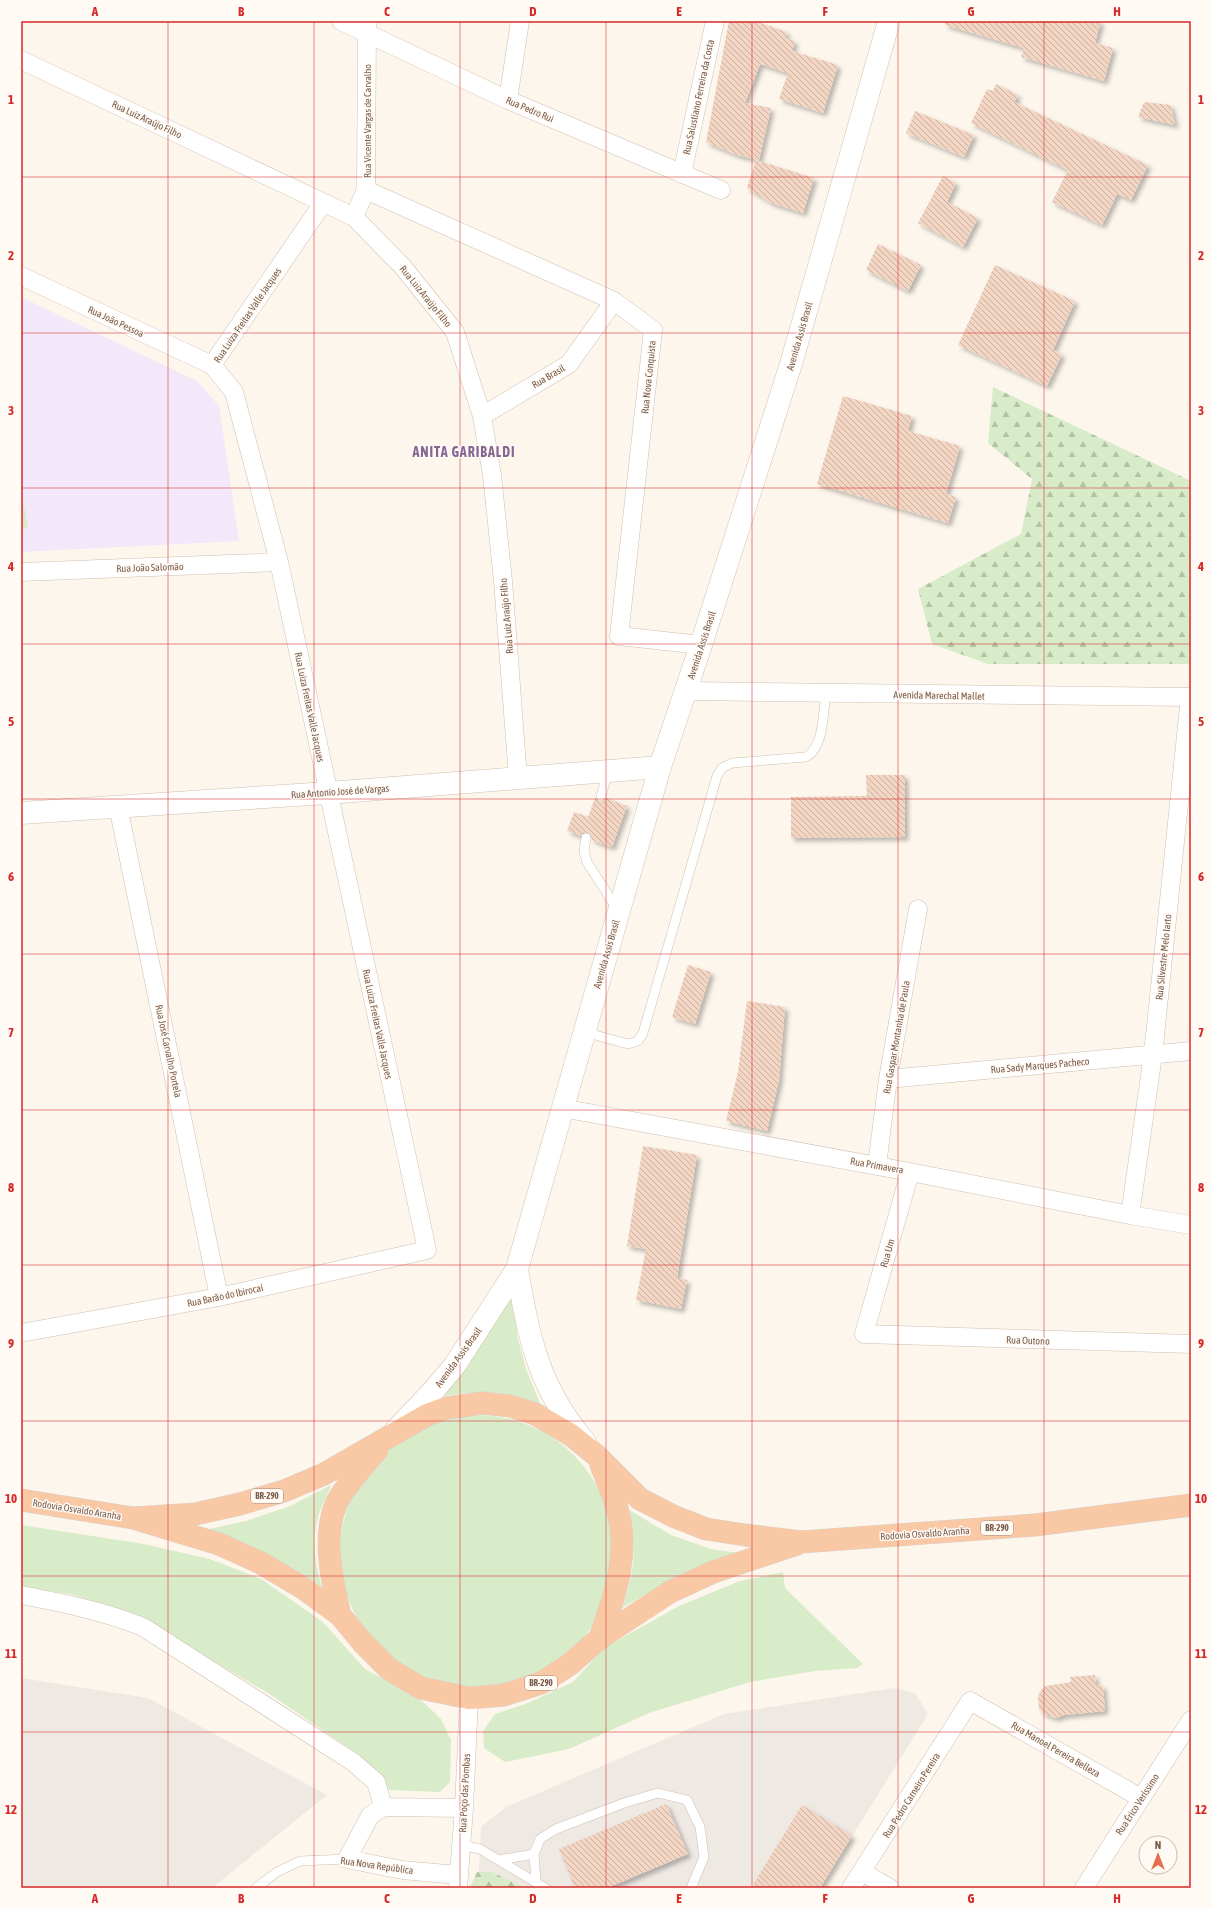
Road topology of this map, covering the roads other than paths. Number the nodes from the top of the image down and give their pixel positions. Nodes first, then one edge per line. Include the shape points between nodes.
1 (342, 21) edge
2 (520, 21) edge
3 (715, 21) edge
4 (889, 21) edge
5 (367, 27) edge
6 (21, 60) edge
7 (508, 100) junction
8 (682, 174) junction
9 (366, 190) junction
10 (721, 190) dead end
11 (323, 203) junction
12 (354, 218) junction
13 (21, 276) edge
14 (614, 300) junction
15 (212, 366) junction
16 (482, 416) junction
17 (279, 562) junction
18 (21, 572) edge
19 (701, 645) junction
20 (686, 691) junction
21 (826, 693) junction
22 (1191, 697) edge
23 (660, 767) junction
24 (608, 771) junction
25 (518, 778) junction
26 (328, 793) junction
27 (601, 796) dead end
28 (118, 806) junction
29 (21, 813) edge
30 (586, 838) dead end
31 (918, 909) dead end
32 (618, 912) junction
33 (584, 1032) junction
34 (1191, 1051) edge
35 (1153, 1055) junction
36 (888, 1079) junction
37 (562, 1108) junction
38 (877, 1165) junction
39 (910, 1172) junction
40 (1130, 1216) junction
41 (1191, 1225) edge
42 (427, 1250) joint
43 (517, 1269) junction
44 (219, 1297) junction
45 (21, 1333) edge
46 (864, 1334) joint
47 (1191, 1344) edge
48 (389, 1436) junction
49 (597, 1456) junction
50 (21, 1500) edge
51 (1191, 1505) edge
52 (133, 1518) junction
53 (801, 1542) junction
54 (21, 1595) edge
55 (340, 1615) junction
56 (600, 1638) junction
57 (469, 1698) junction
58 (970, 1701) joint
59 (1191, 1720) edge
60 (1141, 1798) junction
61 (384, 1807) junction
62 (464, 1808) junction
63 (460, 1845) junction
64 (534, 1854) junction
65 (347, 1859) junction
66 (499, 1860) junction
67 (862, 1872) junction
68 (458, 1881) edge
69 (536, 1882) junction
70 (256, 1888) edge
71 (545, 1888) edge
72 (691, 1888) edge
73 (851, 1888) edge
74 (890, 1888) edge
75 (1084, 1888) edge

1 - 5 street, Rua Pedro Rui
2 - 7 street
3 - 8 street, Rua Salustiano Ferreira da Costa
4 - 19 main road, Avenida Assis Brasil via 791,364
5 - 7 street, Rua Pedro Rui
5 - 9 street, Rua Vicente Vargas de Carvalho
6 - 11 street, Rua Luiz Araújo Filho
7 - 8 street, Rua Pedro Rui
8 - 10 street, Rua Pedro Rui
9 - 12 street, Rua Vicente Vargas de Carvalho
9 - 14 street, Rua Nova Conquista
11 - 12 street, Rua Luiz Araújo Filho
11 - 15 street, Rua Luiza Freitas Valle Jacques
12 - 16 street, Rua Luiz Araújo Filho via 403,267 455,332
13 - 15 street, Rua João Pessoa
14 - 16 street, Rua Brasil via 569,364
14 - 19 street, Rua Nova Conquista via 653,330 619,636
15 - 17 street, Rua Luiza Freitas Valle Jacques via 234,392
16 - 25 street, Rua Luiz Araújo Filho via 492,475 503,581
17 - 18 street, Rua João Salomão
17 - 26 street, Rua Luiza Freitas Valle Jacques
19 - 20 main road, Avenida Assis Brasil
20 - 21 street, Avenida Marechal Mallet
20 - 23 main road, Avenida Assis Brasil
21 - 22 street, Avenida Marechal Mallet
21 - 33 lane via 818,745 812,754 806,757 732,764 722,768 717,776 643,1033 638,1041 628,1044
22 - 35 street, Rua Silvestre Melo Iarto
23 - 24 main road, Rua Antonio José de Vargas
23 - 32 main road, Avenida Assis Brasil
24 - 25 main road, Rua Antonio José de Vargas
24 - 27 lane
25 - 26 main road, Rua Antonio José de Vargas
26 - 28 main road, Rua Antonio José de Vargas
26 - 42 street, Rua Luiza Freitas Valle Jacques
28 - 29 main road, Rua Antonio José de Vargas
28 - 44 street, Rua José Carvalho Portela
30 - 32 lane via 584,851 587,862
31 - 36 street, Rua Gaspar Montanha de Paula
32 - 33 main road, Avenida Assis Brasil
33 - 37 main road, Avenida Assis Brasil
34 - 35 street, Rua Sady Marques Pacheco
35 - 36 street, Rua Sady Marques Pacheco
35 - 40 street, Rua Silvestre Melo Iarto
36 - 38 street, Rua Gaspar Montanha de Paula
37 - 38 street, Rua Primavera
37 - 43 main road, Avenida Assis Brasil
38 - 39 street, Rua Primavera
39 - 40 street, Rua Primavera
39 - 46 street, Rua Um
40 - 41 street, Rua Primavera
42 - 44 street, Rua Barão do Ibirocaí
43 - 48 main road, Avenida Assis Brasil via 455,1365
43 - 49 main road, Avenida Assis Brasil via 534,1352 548,1390 566,1420
44 - 45 street, Rua Barão do Ibirocaí
46 - 47 street, Rua Outono
48 - 49 highway, BR-290 via 427,1415 446,1408 483,1403 510,1406 534,1414 572,1435
48 - 52 highway, BR-290 via 324,1474 284,1491 195,1514
48 - 55 highway via 360,1469 336,1504 329,1554
49 - 53 highway, BR-290 via 640,1499 673,1516 706,1529
49 - 56 highway via 617,1506 622,1542 621,1569
50 - 52 highway, Rodovia Osvaldo Aranha / BR-290
51 - 53 highway, Rodovia Osvaldo Aranha / BR-290 via 1035,1525
52 - 55 highway, BR-290 via 219,1544 261,1563
53 - 56 highway, BR-290 via 713,1572 670,1592
54 - 61 street via 72,1604 143,1627 354,1762 376,1782
55 - 57 highway, BR-290 via 362,1643 389,1669 421,1688
56 - 57 highway, BR-290 via 569,1665 541,1683 504,1695
57 - 62 street, Rua Poço das Pombas
58 - 60 street, Rua Manoel Pereira Belleza
58 - 67 street, Rua Pedro Carneiro Pereira
59 - 60 street, Rua Érico Veríssimo
60 - 75 street, Rua Érico Veríssimo
61 - 62 street
61 - 65 street via 370,1816
62 - 63 street, Rua Poço das Pombas
63 - 66 lane via 480,1849
63 - 68 street, Rua Poço das Pombas
64 - 66 lane
64 - 69 lane
64 - 72 lane via 540,1839 556,1829 658,1793 687,1800 700,1827 704,1857
65 - 68 street, Rua Nova República
65 - 70 lane, Rua Nova República via 300,1861 277,1872
66 - 69 lane
67 - 73 street, Rua Pedro Carneiro Pereira
67 - 74 street
69 - 71 lane

